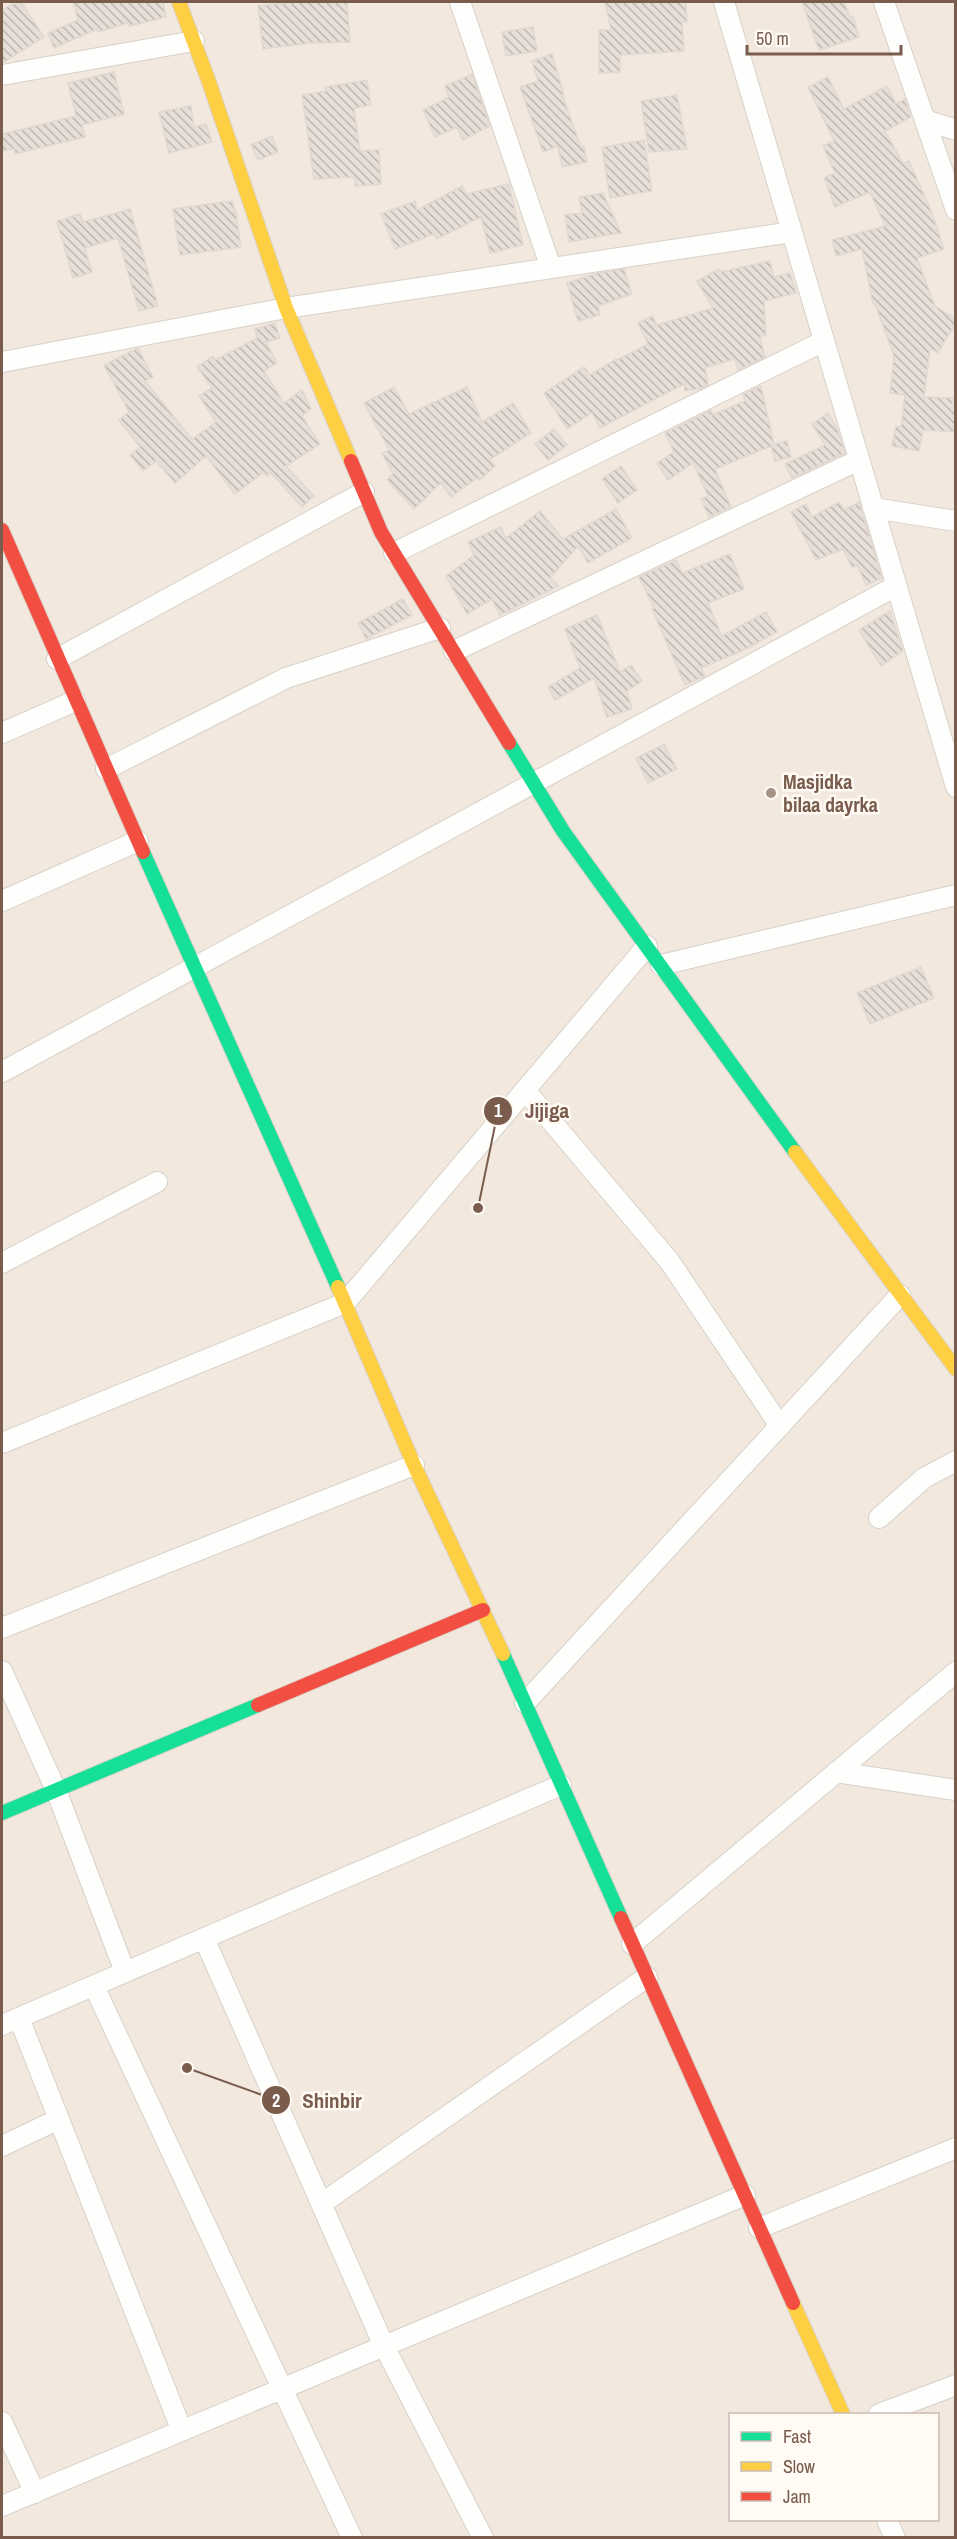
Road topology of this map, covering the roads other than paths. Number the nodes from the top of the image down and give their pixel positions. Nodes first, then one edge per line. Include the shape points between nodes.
1 (179, 2) edge
2 (460, 2) edge
3 (724, 2) edge
4 (884, 2) edge
5 (194, 41) junction
6 (2, 75) edge
7 (925, 120) junction
8 (956, 130) edge
9 (956, 210) edge
10 (792, 232) junction
11 (551, 268) junction
12 (285, 308) junction
13 (824, 341) junction
14 (2, 362) edge
15 (859, 460) junction
16 (364, 492) junction
17 (873, 508) junction
18 (956, 521) edge
19 (2, 530) edge
20 (394, 553) junction
21 (896, 586) junction
22 (440, 628) junction
23 (454, 651) junction
24 (57, 659) junction
25 (75, 701) junction
26 (2, 733) edge
27 (106, 769) junction
28 (535, 784) junction
29 (956, 787) edge
30 (138, 842) junction
31 (956, 895) edge
32 (2, 901) edge
33 (647, 946) junction
34 (194, 966) junction
35 (661, 966) junction
36 (2, 1072) edge
37 (525, 1090) junction
38 (157, 1182) dead end
39 (2, 1263) edge
40 (900, 1295) junction
41 (345, 1303) junction
42 (956, 1339) edge
43 (935, 1341) junction
44 (956, 1369) edge
45 (780, 1426) junction
46 (2, 1443) edge
47 (956, 1461) edge
48 (414, 1464) junction
49 (879, 1518) dead end
50 (483, 1610) junction
51 (2, 1628) edge
52 (2, 1671) edge
53 (956, 1672) edge
54 (525, 1703) junction
55 (836, 1772) junction
56 (561, 1785) junction
57 (56, 1790) junction
58 (956, 1790) edge
59 (2, 1813) edge
60 (204, 1938) junction
61 (632, 1944) junction
62 (125, 1972) junction
63 (647, 1977) junction
64 (94, 1986) junction
65 (10, 2021) edge
66 (59, 2120) junction
67 (2, 2146) edge
68 (956, 2148) edge
69 (745, 2195) junction
70 (321, 2204) junction
71 (759, 2228) junction
72 (384, 2346) junction
73 (956, 2385) edge
74 (282, 2389) junction
75 (842, 2413) edge
76 (884, 2413) edge
77 (2, 2422) edge
78 (182, 2431) junction
79 (35, 2493) junction
80 (2, 2506) edge
81 (887, 2521) edge
82 (352, 2538) edge
83 (483, 2538) edge
84 (895, 2538) edge

1 - 5 street
2 - 11 street
3 - 10 street
4 - 7 street
5 - 6 street
5 - 12 street
7 - 8 street
7 - 9 street
10 - 11 street
10 - 13 street
11 - 12 street
12 - 14 street
12 - 16 street
13 - 15 street
13 - 20 street
15 - 17 street
15 - 23 street
16 - 20 street
16 - 24 street
17 - 18 street
17 - 21 street
19 - 24 street
20 - 22 street
21 - 28 street
21 - 29 street
22 - 23 street
22 - 27 street via 286,678
23 - 28 street
24 - 25 street
25 - 26 street
25 - 27 street
27 - 30 street
28 - 33 street via 563,831
28 - 34 street
30 - 32 street
30 - 34 street
31 - 35 street
33 - 35 street
33 - 37 street
34 - 36 street
34 - 41 street
35 - 40 street
37 - 41 street
37 - 45 street via 670,1262
38 - 39 street
40 - 43 street
40 - 45 street
41 - 46 street
41 - 48 street
42 - 43 street
43 - 44 street
45 - 54 street
47 - 49 street via 924,1478
48 - 50 street
48 - 51 street
50 - 54 street
50 - 57 street
52 - 57 street
53 - 55 street
54 - 56 street
55 - 58 street
55 - 61 street
56 - 60 street
56 - 61 street
57 - 59 street
57 - 62 street
60 - 62 street
60 - 70 street
61 - 63 street
62 - 64 street
63 - 69 street
63 - 70 street
64 - 65 street
64 - 74 street
65 - 66 street
66 - 67 street
66 - 78 street
68 - 71 street
69 - 71 street
69 - 72 street
70 - 72 street
71 - 75 street
72 - 74 street
72 - 83 street
73 - 76 street
74 - 78 street
74 - 82 street
77 - 79 street
78 - 79 street
79 - 80 street
81 - 84 street

